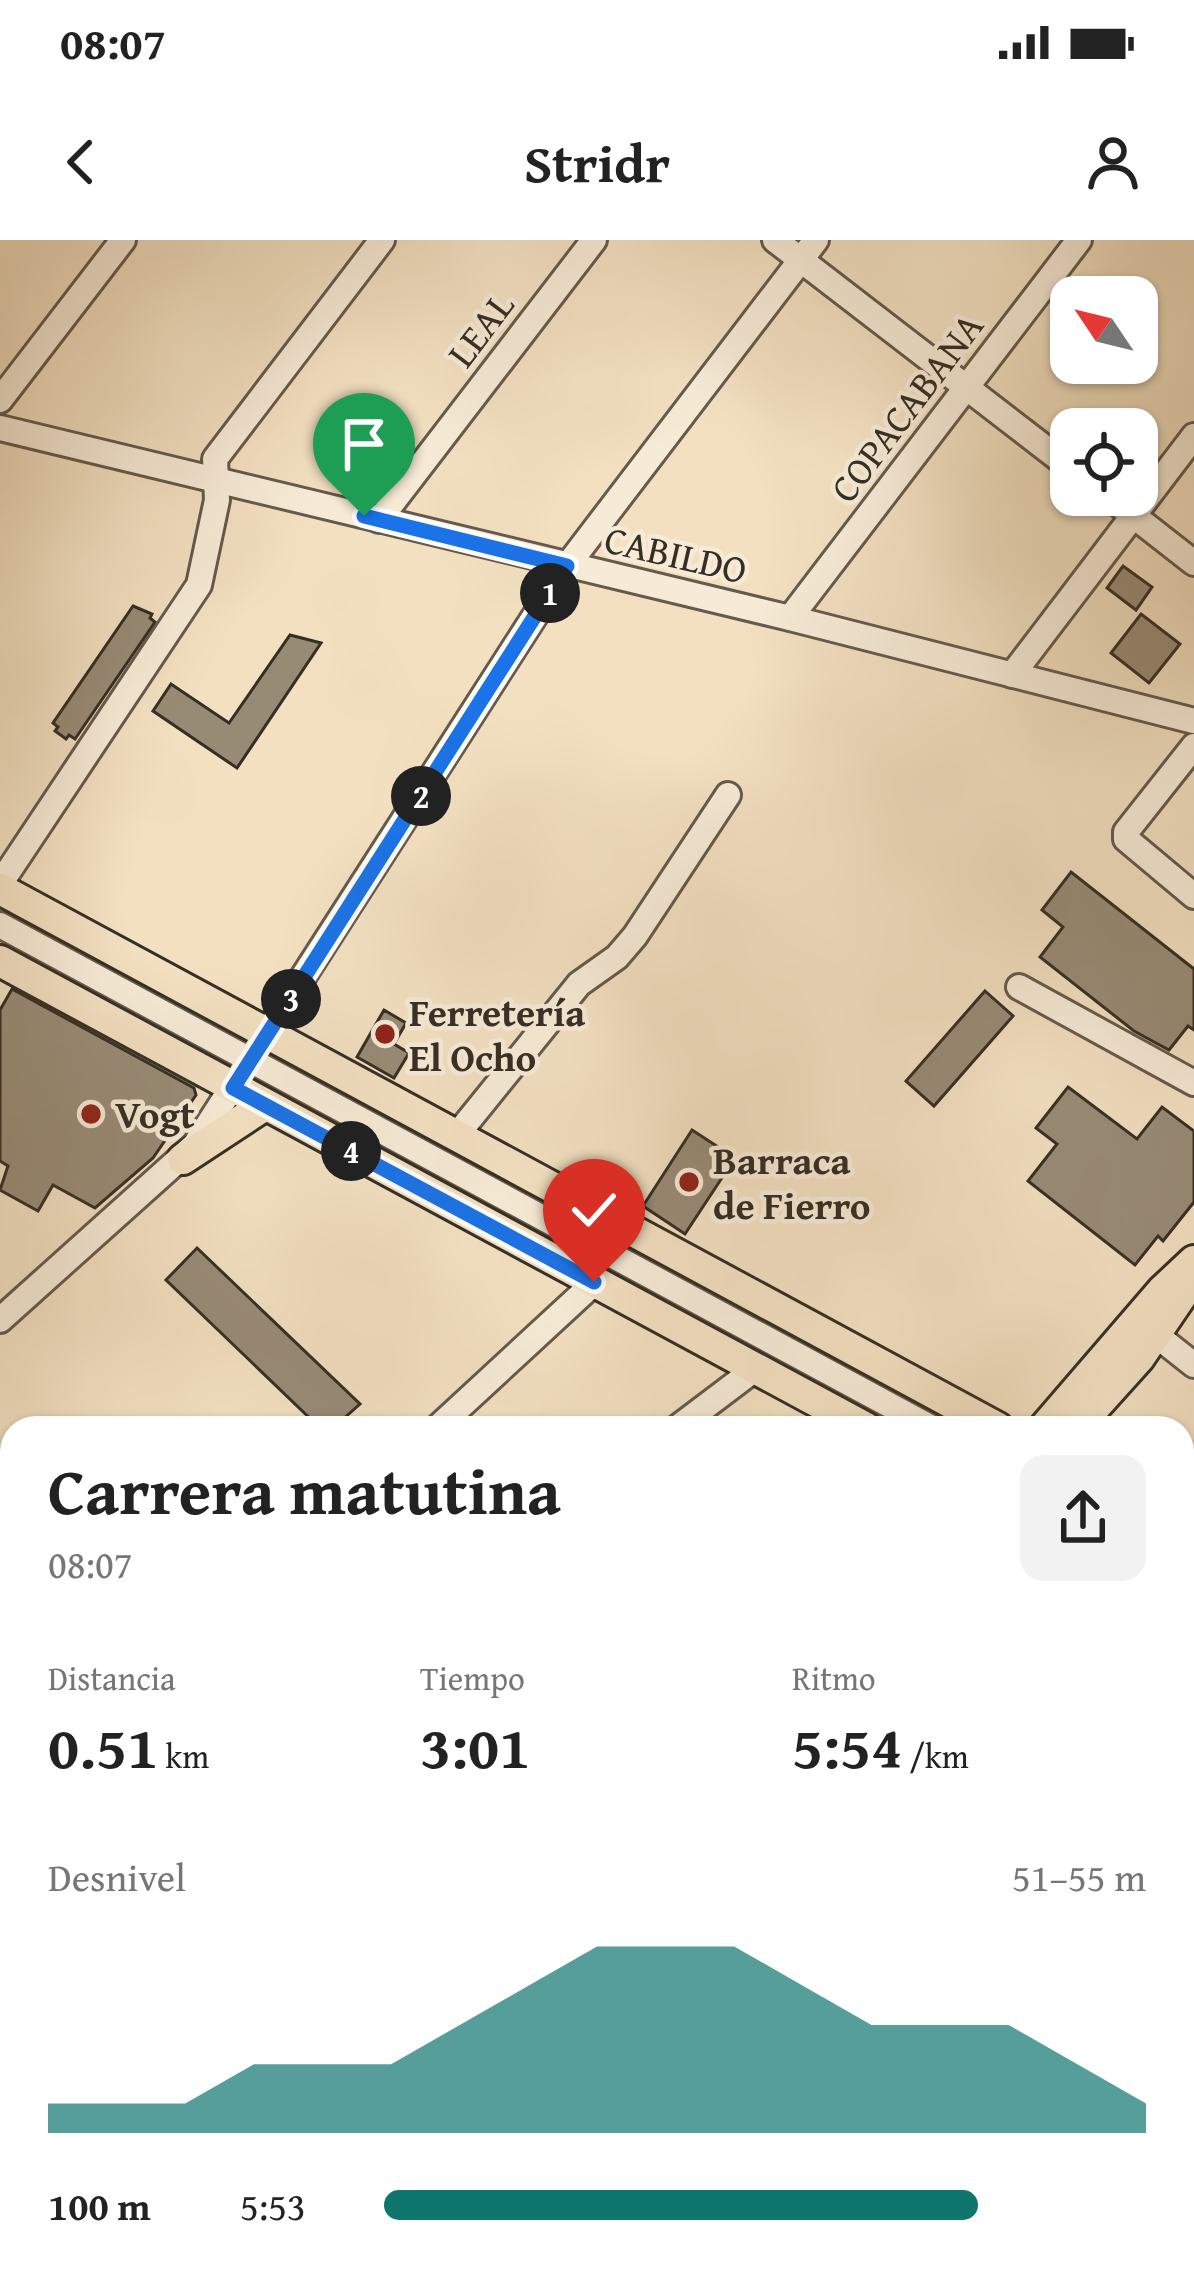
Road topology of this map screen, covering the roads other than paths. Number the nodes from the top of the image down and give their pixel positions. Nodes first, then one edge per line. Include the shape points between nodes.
1 (123, 240) edge
2 (382, 240) edge
3 (594, 240) edge
4 (776, 240) edge
5 (1079, 240) edge
6 (808, 250) edge
7 (966, 387) junction
8 (0, 400) edge
9 (0, 428) edge
10 (1194, 436) edge
11 (1050, 451) edge
12 (214, 480) junction
13 (1158, 483) edge
14 (1133, 516) joint
15 (379, 520) junction
16 (1194, 562) edge
17 (567, 566) junction
18 (790, 618) junction
19 (1012, 675) junction
20 (1194, 721) edge
21 (1194, 746) edge
22 (728, 795) dead end
23 (0, 887) edge
24 (1194, 896) edge
25 (0, 926) edge
26 (0, 961) edge
27 (1019, 988) dead end
28 (268, 1034) junction
29 (242, 1075) junction
30 (1194, 1083) edge
31 (265, 1105) junction
32 (455, 1136) junction
33 (183, 1159) junction
34 (1194, 1261) edge
35 (1194, 1277) edge
36 (594, 1282) junction
37 (0, 1320) edge
38 (1156, 1335) junction
39 (1194, 1365) edge
40 (755, 1369) junction
41 (450, 1416) edge
42 (693, 1416) edge
43 (843, 1416) edge
44 (909, 1416) edge
45 (976, 1416) edge
46 (1054, 1416) edge
47 (1086, 1416) edge

1 - 8 street
2 - 12 street via 218,455
3 - 15 street, LEAL
4 - 6 street
5 - 7 street, COPACABANA
6 - 7 street
6 - 17 street
7 - 11 street
7 - 18 street, COPACABANA
9 - 12 street, CABILDO
10 - 13 street
12 - 15 street, CABILDO
12 - 23 street via 199,585
14 - 16 street
14 - 19 street
15 - 17 street, CABILDO
17 - 18 street, CABILDO
17 - 28 street
18 - 19 street, CABILDO
19 - 20 street, CABILDO
21 - 24 street via 1126,832
22 - 32 street via 635,936 579,984
23 - 28 main road
25 - 29 street
26 - 29 main road
27 - 30 street
28 - 29 street
28 - 32 main road
29 - 31 main road
29 - 33 street
29 - 44 street
31 - 33 main road
31 - 36 main road
32 - 45 main road
33 - 37 street
34 - 46 main road
35 - 38 main road
36 - 40 main road
36 - 41 street
38 - 39 street
38 - 47 main road
40 - 42 street
40 - 43 main road

